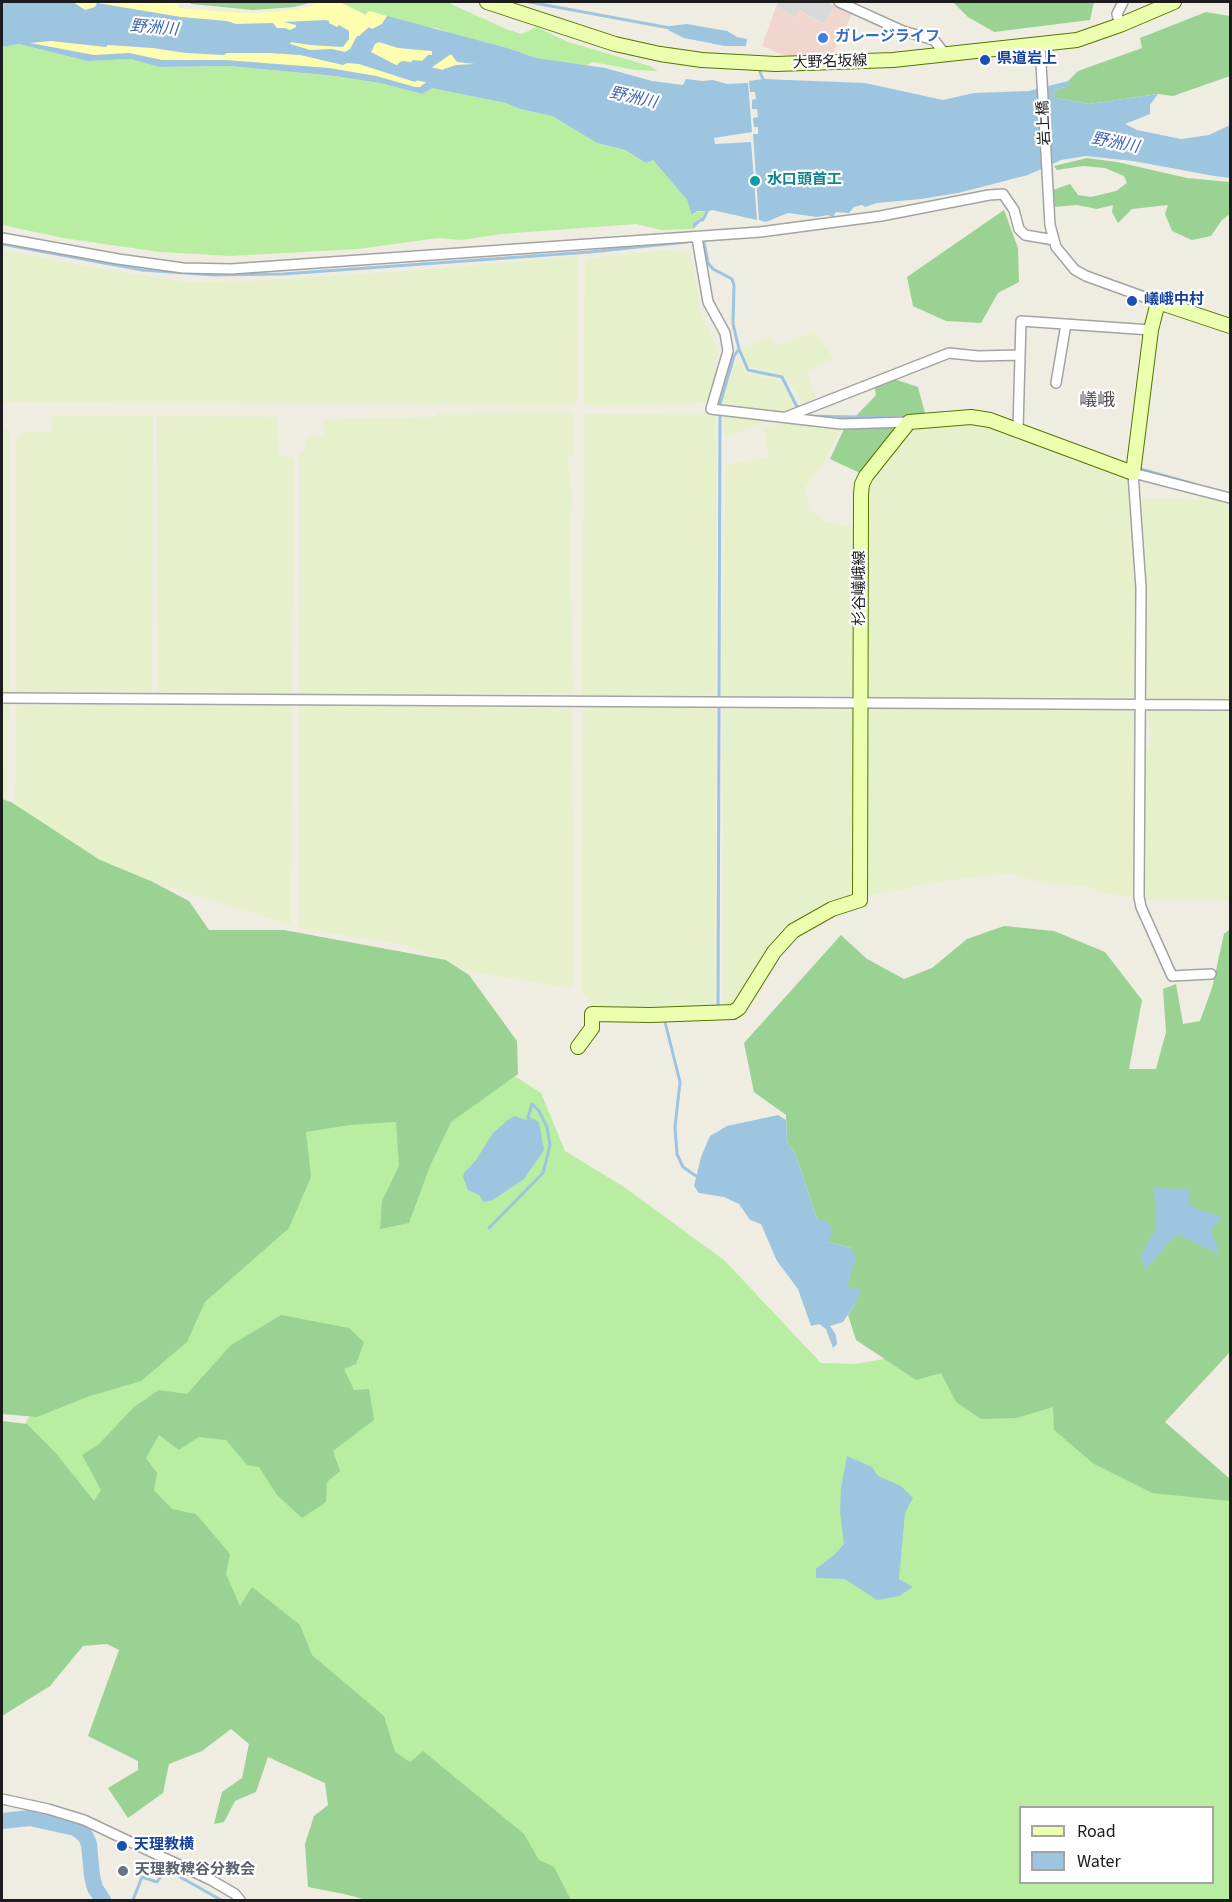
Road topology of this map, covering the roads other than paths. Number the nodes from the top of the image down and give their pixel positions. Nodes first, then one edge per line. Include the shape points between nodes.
1 (487, 2) edge
2 (838, 2) edge
3 (1123, 2) edge
4 (1173, 2) edge
5 (1120, 25) junction
6 (1040, 45) junction
7 (945, 54) junction
8 (2, 238) edge
9 (697, 238) junction
10 (1054, 240) junction
11 (1158, 302) junction
12 (1066, 324) junction
13 (1230, 326) edge
14 (1151, 330) junction
15 (1020, 355) junction
16 (1056, 383) dead end
17 (784, 418) junction
18 (909, 422) junction
19 (1018, 429) junction
20 (1133, 473) junction
21 (1230, 498) edge
22 (2, 698) edge
23 (860, 702) junction
24 (1140, 705) junction
25 (1230, 705) edge
26 (1211, 974) dead end
27 (578, 1047) dead end
28 (2, 1799) edge
29 (240, 1900) edge

1 - 7 main road, 大野名坂線 via 615,44 702,60 835,64
2 - 7 street via 903,31 934,40
3 - 5 street via 1117,14
4 - 5 main road, 大野名坂線
5 - 6 main road, 大野名坂線 via 1077,40
6 - 7 main road, 大野名坂線
6 - 10 street, 岩上橋
8 - 9 street via 183,268 231,269
9 - 10 street via 881,216 1003,194 1025,236
9 - 17 street via 708,302 724,333 728,351 711,409
10 - 11 street via 1075,270
11 - 13 main road
11 - 14 main road
12 - 14 street
12 - 15 street via 1021,321
12 - 16 street
14 - 20 main road
15 - 17 street via 949,353
15 - 19 street
17 - 18 street via 841,424
18 - 19 main road via 971,417
18 - 23 main road, 杉谷嶬峨線 via 862,484
19 - 20 main road
20 - 21 street
20 - 24 street via 1141,588
22 - 23 street
23 - 24 street
23 - 27 main road, 杉谷嶬峨線 via 860,900 832,909 788,936 733,1012 592,1014 592,1028
24 - 25 street
24 - 26 street via 1141,907 1172,976
28 - 29 street via 84,1820 211,1880

